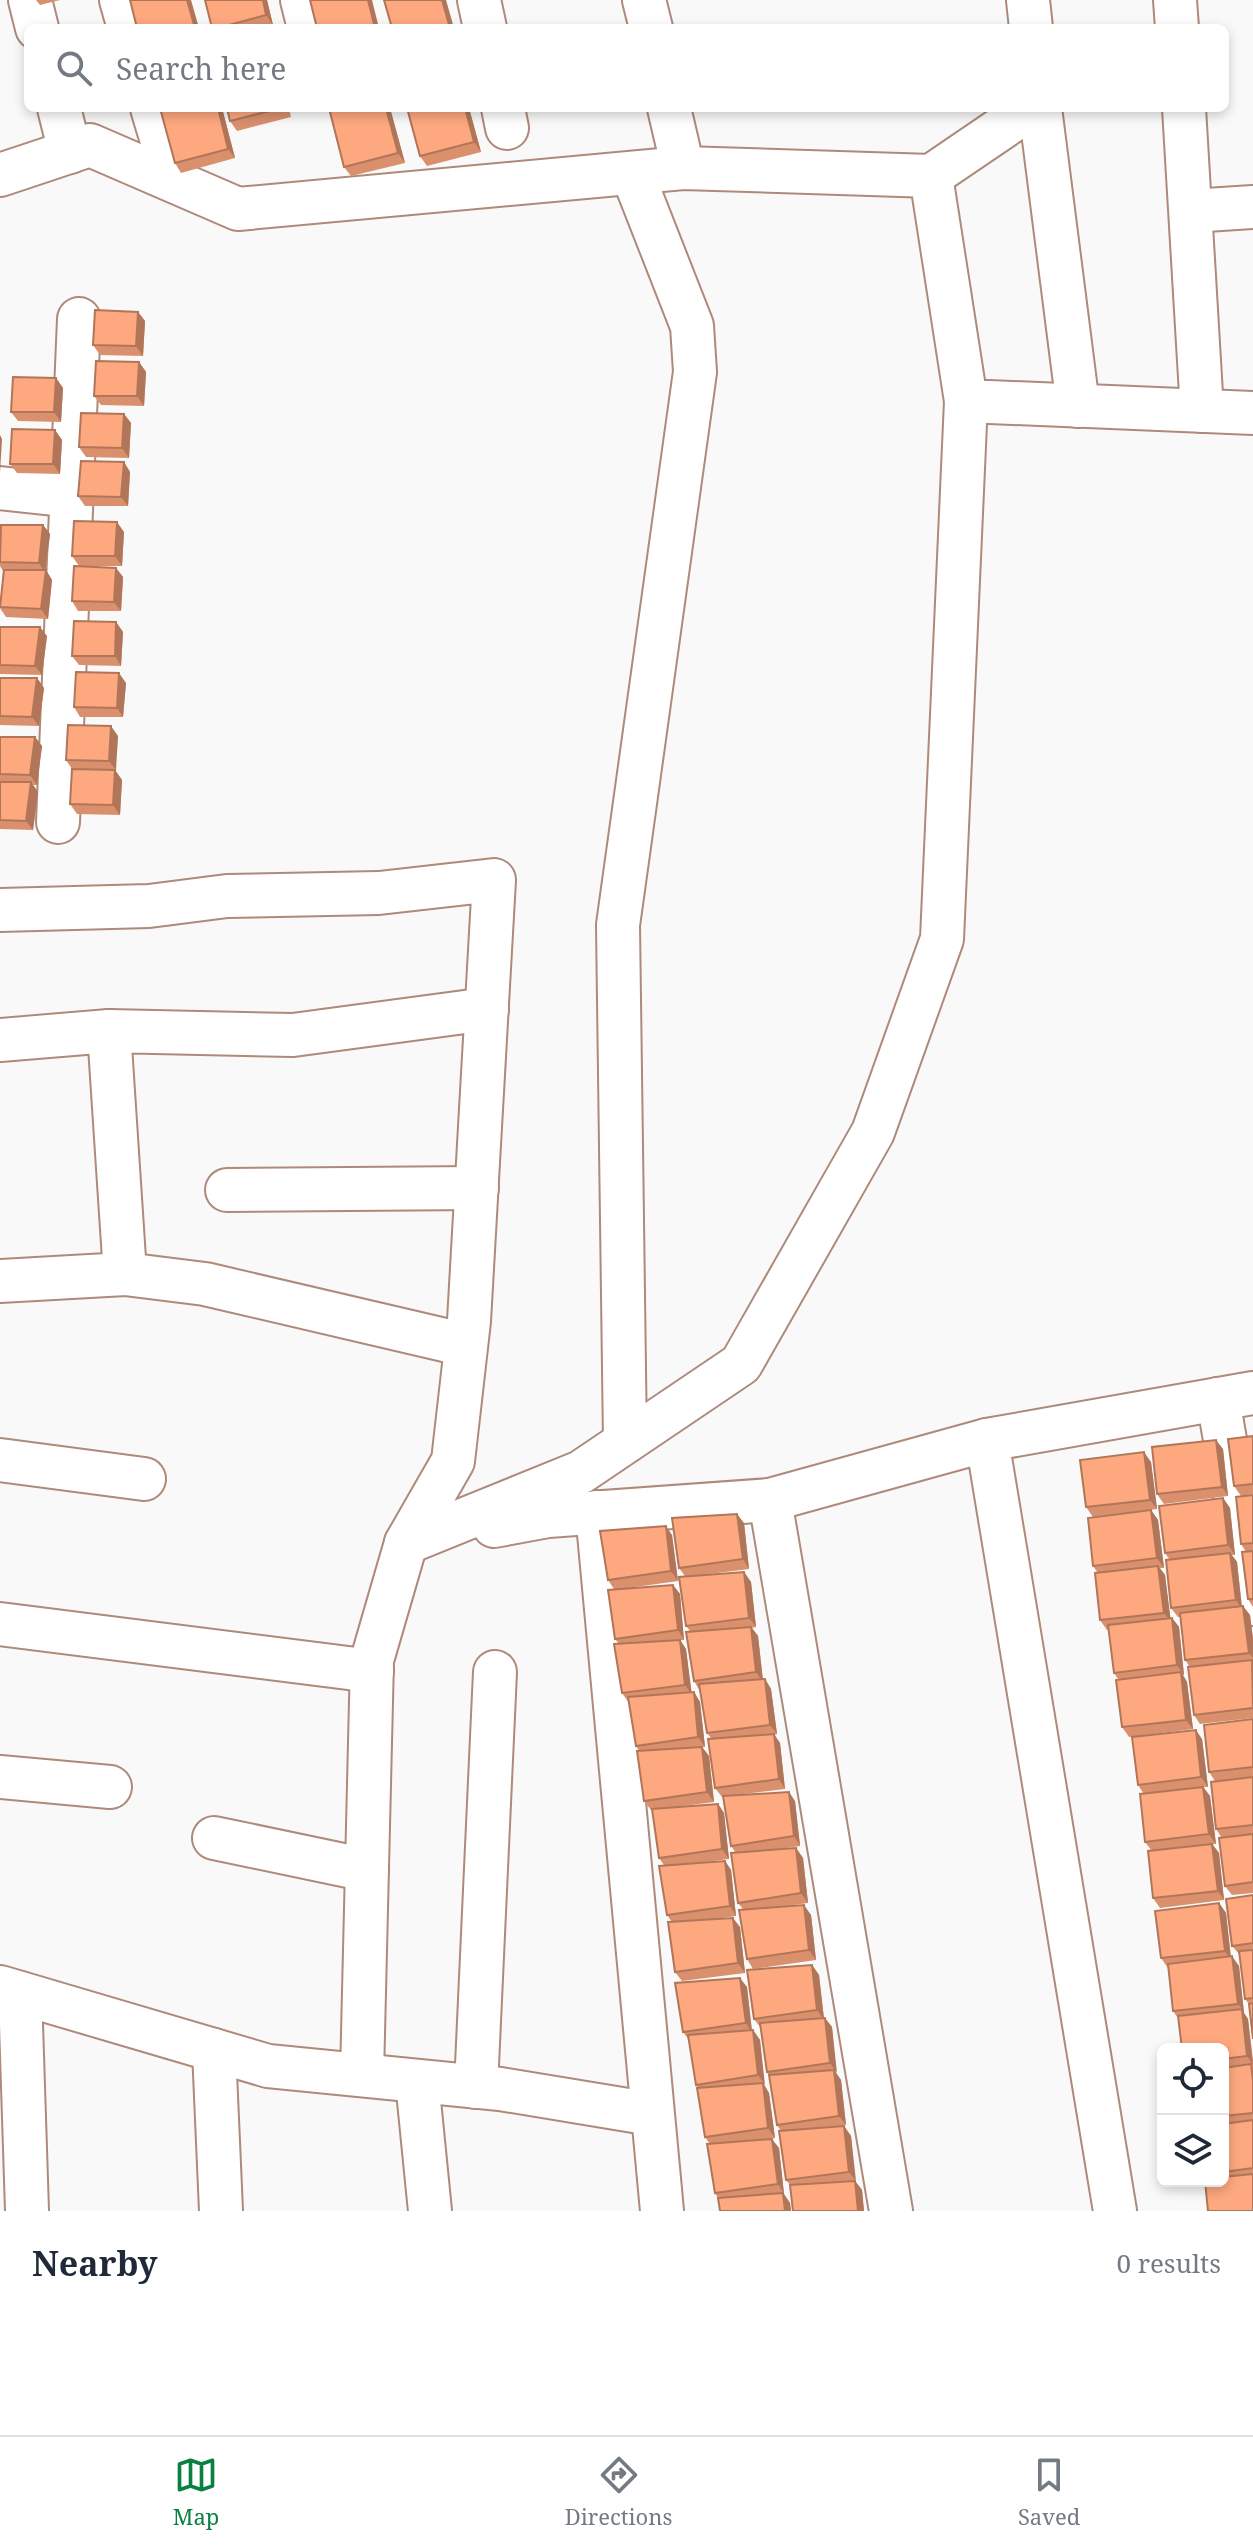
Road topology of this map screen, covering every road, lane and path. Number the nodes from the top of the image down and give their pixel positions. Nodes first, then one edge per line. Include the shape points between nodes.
1 (30, 0) edge
2 (121, 0) edge
3 (302, 0) edge
4 (479, 0) edge
5 (644, 0) edge
6 (1028, 0) edge
7 (1175, 0) edge
8 (36, 24) edge
9 (128, 24) edge
10 (308, 24) edge
11 (484, 24) edge
12 (650, 24) edge
13 (1031, 24) edge
14 (1177, 24) edge
15 (60, 112) edge
16 (153, 112) edge
17 (670, 112) edge
18 (1025, 112) edge
19 (1041, 112) edge
20 (1184, 112) edge
21 (164, 148) edge
22 (70, 152) junction
23 (683, 168) junction
24 (632, 173) junction
25 (0, 175) edge
26 (931, 176) junction
27 (1253, 207) edge
28 (1191, 211) junction
29 (79, 319) dead end
30 (966, 401) junction
31 (1078, 406) junction
32 (1202, 411) junction
33 (1253, 413) edge
34 (0, 488) edge
35 (72, 496) junction
36 (58, 822) dead end
37 (0, 910) edge
38 (487, 1009) junction
39 (109, 1031) junction
40 (0, 1040) edge
41 (477, 1188) junction
42 (227, 1190) dead end
43 (125, 1274) junction
44 (0, 1281) edge
45 (466, 1345) junction
46 (1235, 1396) edge
47 (987, 1440) junction
48 (625, 1442) junction
49 (0, 1460) edge
50 (144, 1479) dead end
51 (770, 1500) junction
52 (597, 1512) junction
53 (406, 1543) junction
54 (1253, 1604) edge
55 (0, 1624) edge
56 (372, 1671) junction
57 (495, 1672) dead end
58 (0, 1777) edge
59 (110, 1787) dead end
60 (214, 1838) dead end
61 (367, 1870) junction
62 (10, 1990) edge
63 (214, 2050) junction
64 (362, 2075) junction
65 (417, 2081) junction
66 (476, 2087) junction
67 (652, 2114) junction
68 (27, 2211) edge
69 (221, 2211) edge
70 (430, 2211) edge
71 (662, 2211) edge
72 (891, 2211) edge
73 (1115, 2211) edge

1 - 8 street
2 - 9 street
3 - 10 street
4 - 11 street
5 - 12 street
6 - 13 street
7 - 14 street
15 - 22 street
16 - 21 street
17 - 23 street
18 - 26 street
19 - 31 street
20 - 28 street
22 - 24 street via 90,145 238,209
22 - 25 street
23 - 24 street
23 - 26 street
24 - 48 street via 692,326 695,372 618,925
26 - 30 street
27 - 28 street
28 - 32 street
29 - 35 street
30 - 31 street
30 - 48 street via 942,939 873,1132 741,1364
31 - 32 street
32 - 33 street
34 - 35 street
35 - 36 street
37 - 38 street via 379,893 494,880
38 - 39 street via 293,1035
38 - 41 street
39 - 40 street
39 - 43 street
41 - 42 street
41 - 45 street
43 - 44 street
43 - 45 street via 205,1284
45 - 53 street via 453,1461
46 - 47 street
46 - 54 street
47 - 51 street
47 - 73 street
48 - 53 street via 581,1472
49 - 50 street
51 - 52 street
51 - 72 street
52 - 53 street
52 - 67 street
53 - 56 street
55 - 56 street
56 - 61 street
57 - 66 street
58 - 59 street
60 - 61 street
61 - 64 street
62 - 63 street
62 - 68 street
63 - 64 street via 268,2066
63 - 69 street
64 - 65 street
65 - 66 street
65 - 70 street
66 - 67 street
67 - 71 street

